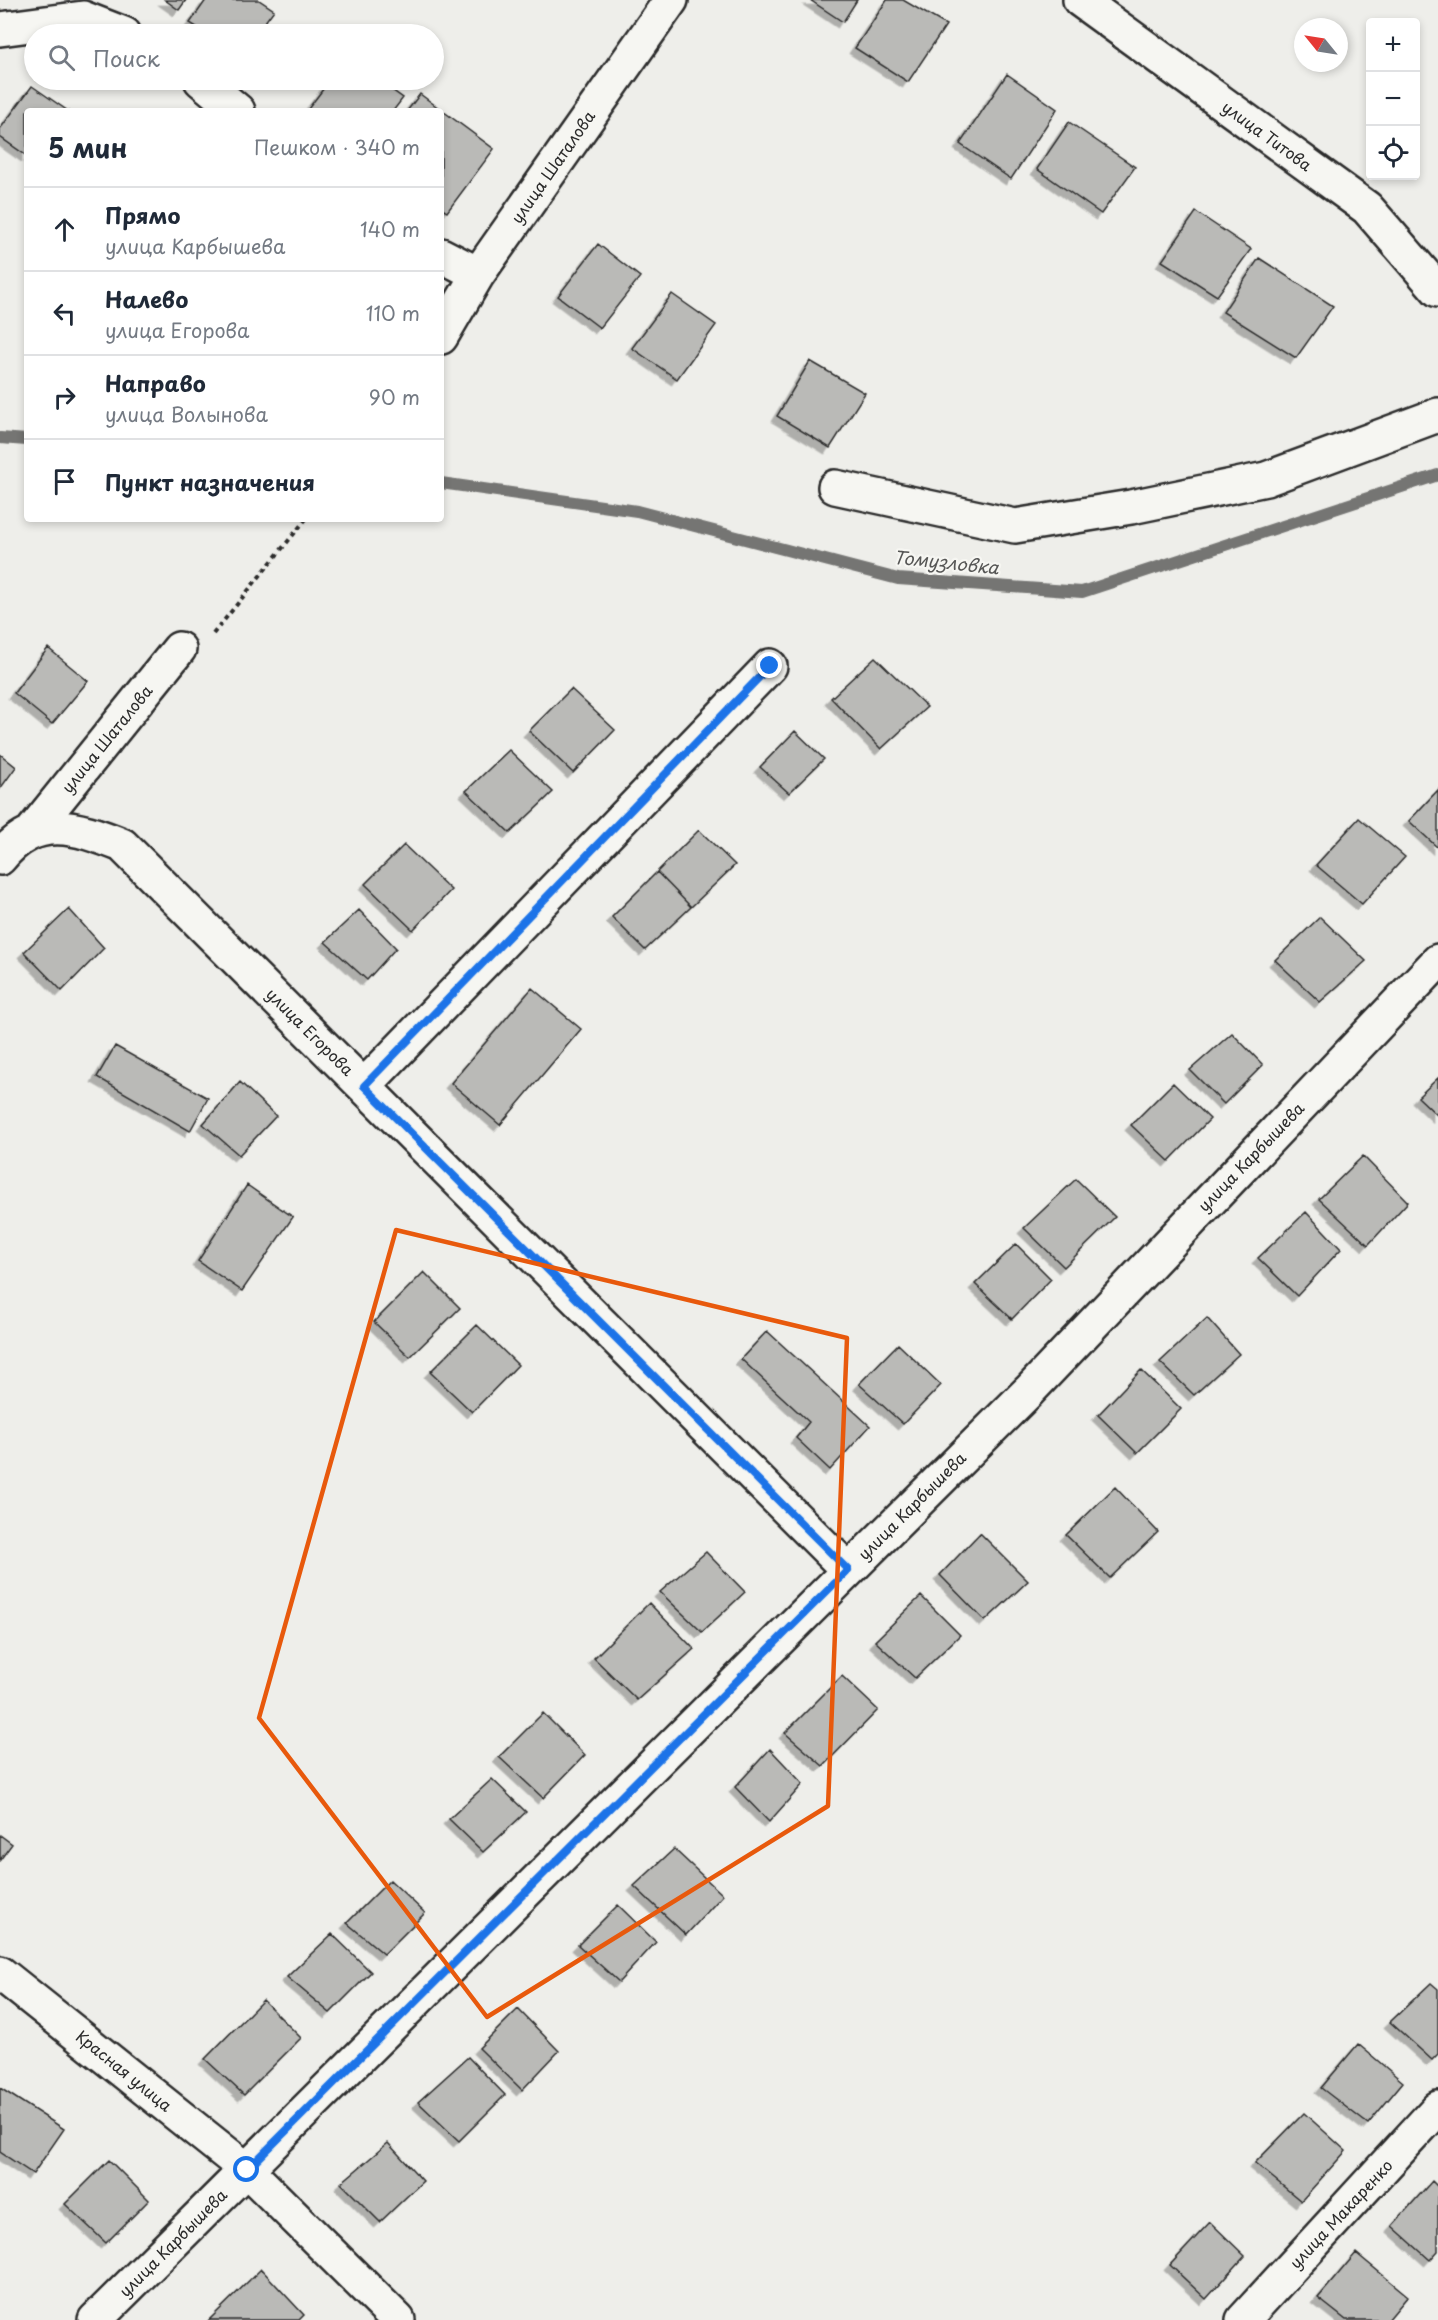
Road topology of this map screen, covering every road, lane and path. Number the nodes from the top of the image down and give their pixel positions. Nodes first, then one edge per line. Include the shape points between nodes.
1 (671, 0) edge
2 (1080, 0) edge
3 (42, 24) edge
4 (98, 24) edge
5 (24, 27) edge
6 (0, 30) edge
7 (213, 90) edge
8 (234, 108) edge
9 (444, 257) edge
10 (478, 274) junction
11 (1438, 290) edge
12 (444, 332) edge
13 (1438, 415) edge
14 (835, 486) dead end
15 (304, 522) edge
16 (292, 536) dead end
17 (179, 649) dead end
18 (770, 666) dead end
19 (34, 829) junction
20 (0, 858) edge
21 (1438, 961) edge
22 (364, 1086) junction
23 (848, 1570) junction
24 (0, 1973) edge
25 (1438, 2108) edge
26 (247, 2170) junction
27 (95, 2320) edge
28 (398, 2320) edge
29 (1243, 2320) edge

1 - 10 street, улица Шаталова
2 - 11 street, улица Титова via 1367,208
3 - 4 street via 83,18
5 - 6 street
7 - 8 street
9 - 10 street
10 - 12 street, улица Шаталова
13 - 14 street via 1266,479 1015,526
15 - 16 path
17 - 19 street, улица Шаталова
18 - 22 street
19 - 20 street
19 - 22 street, улица Егорова via 80,829 122,845
21 - 23 street, улица Карбышева via 1029,1391
22 - 23 street, улица Егорова
23 - 26 street, улица Карбышева
24 - 26 street, Красная улица
25 - 29 street, улица Макаренко
26 - 27 street, улица Карбышева
26 - 28 street, Красная улица

